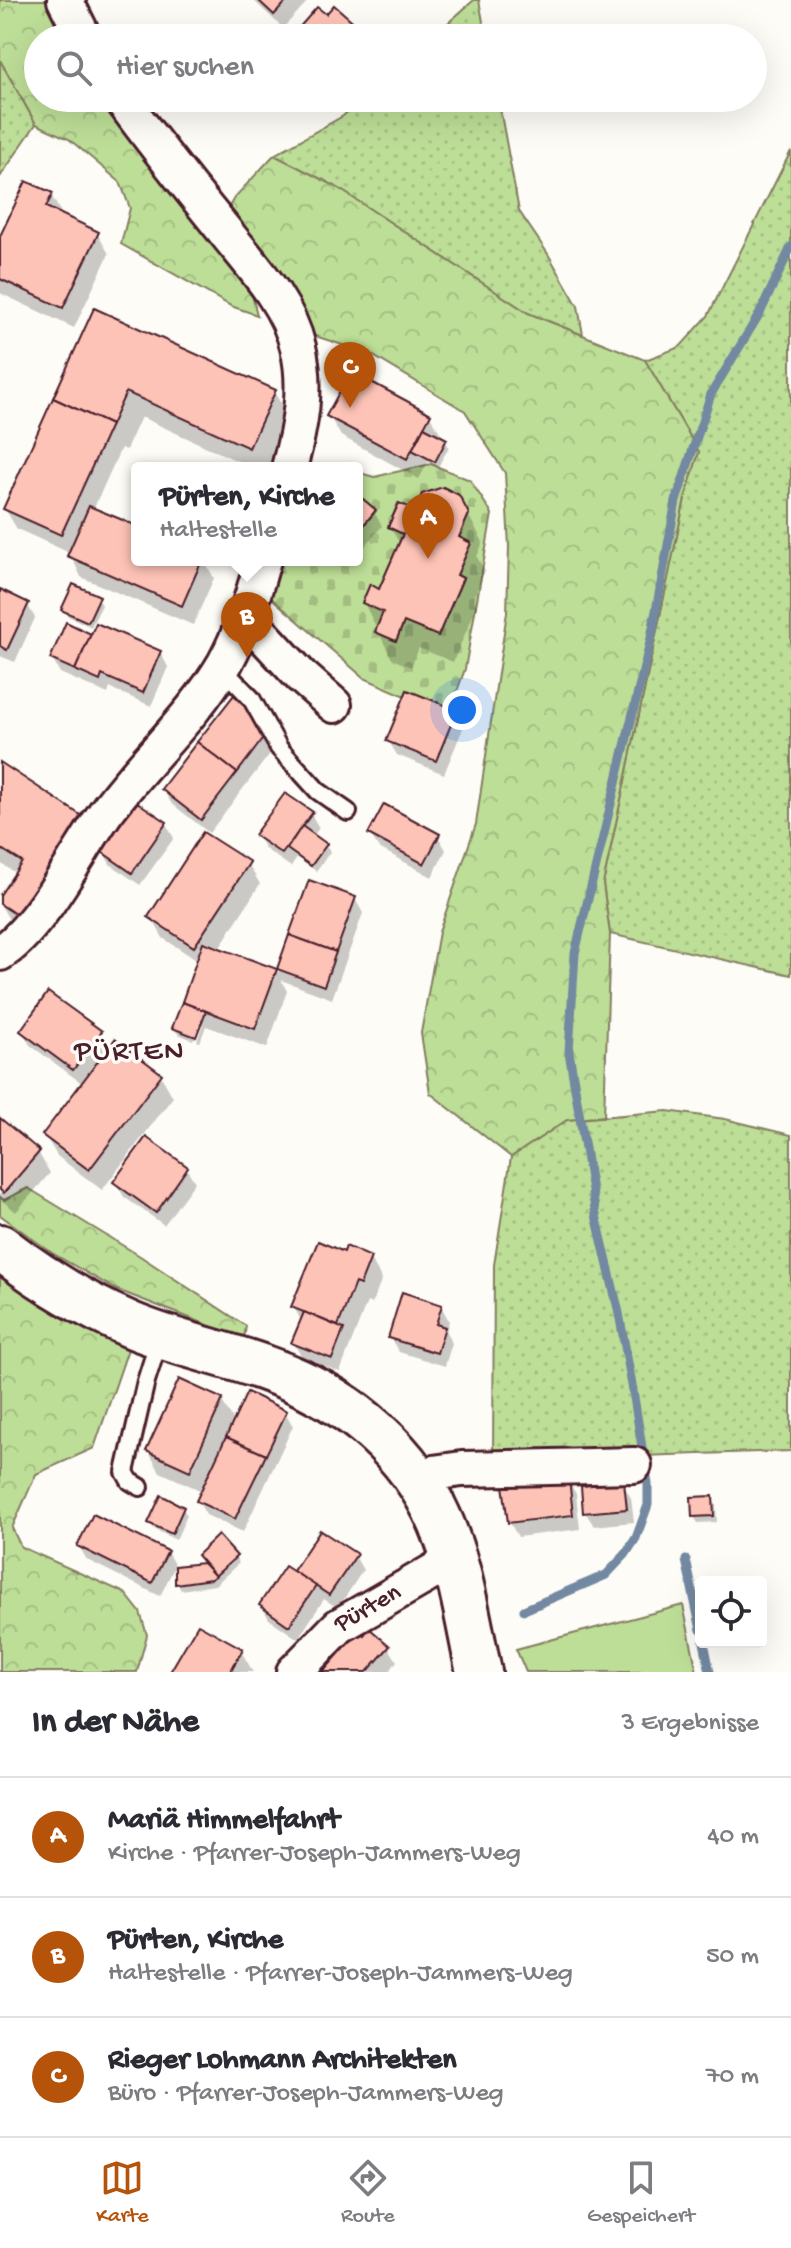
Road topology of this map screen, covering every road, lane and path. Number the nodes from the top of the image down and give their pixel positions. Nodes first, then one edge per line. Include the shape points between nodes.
1 (65, 0) edge
2 (77, 24) edge
3 (132, 112) edge
4 (290, 462) edge
5 (261, 566) edge
6 (246, 617) junction
7 (222, 668) junction
8 (334, 705) dead end
9 (348, 812) dead end
10 (0, 953) edge
11 (0, 1247) edge
12 (161, 1336) junction
13 (634, 1465) dead end
14 (418, 1479) junction
15 (140, 1487) dead end
16 (455, 1559) junction
17 (294, 1672) edge
18 (479, 1672) edge

1 - 2 street
3 - 4 street via 267,285 292,327 303,386
5 - 6 street
6 - 7 street
6 - 8 street
7 - 9 lane via 251,698 279,748 318,791
7 - 10 street via 107,811 30,926
11 - 12 main road via 81,1301
12 - 14 main road via 315,1389 378,1432
12 - 15 lane via 125,1472
13 - 14 street via 462,1469
14 - 16 main road
16 - 17 street, Pürten via 339,1626
16 - 18 main road

